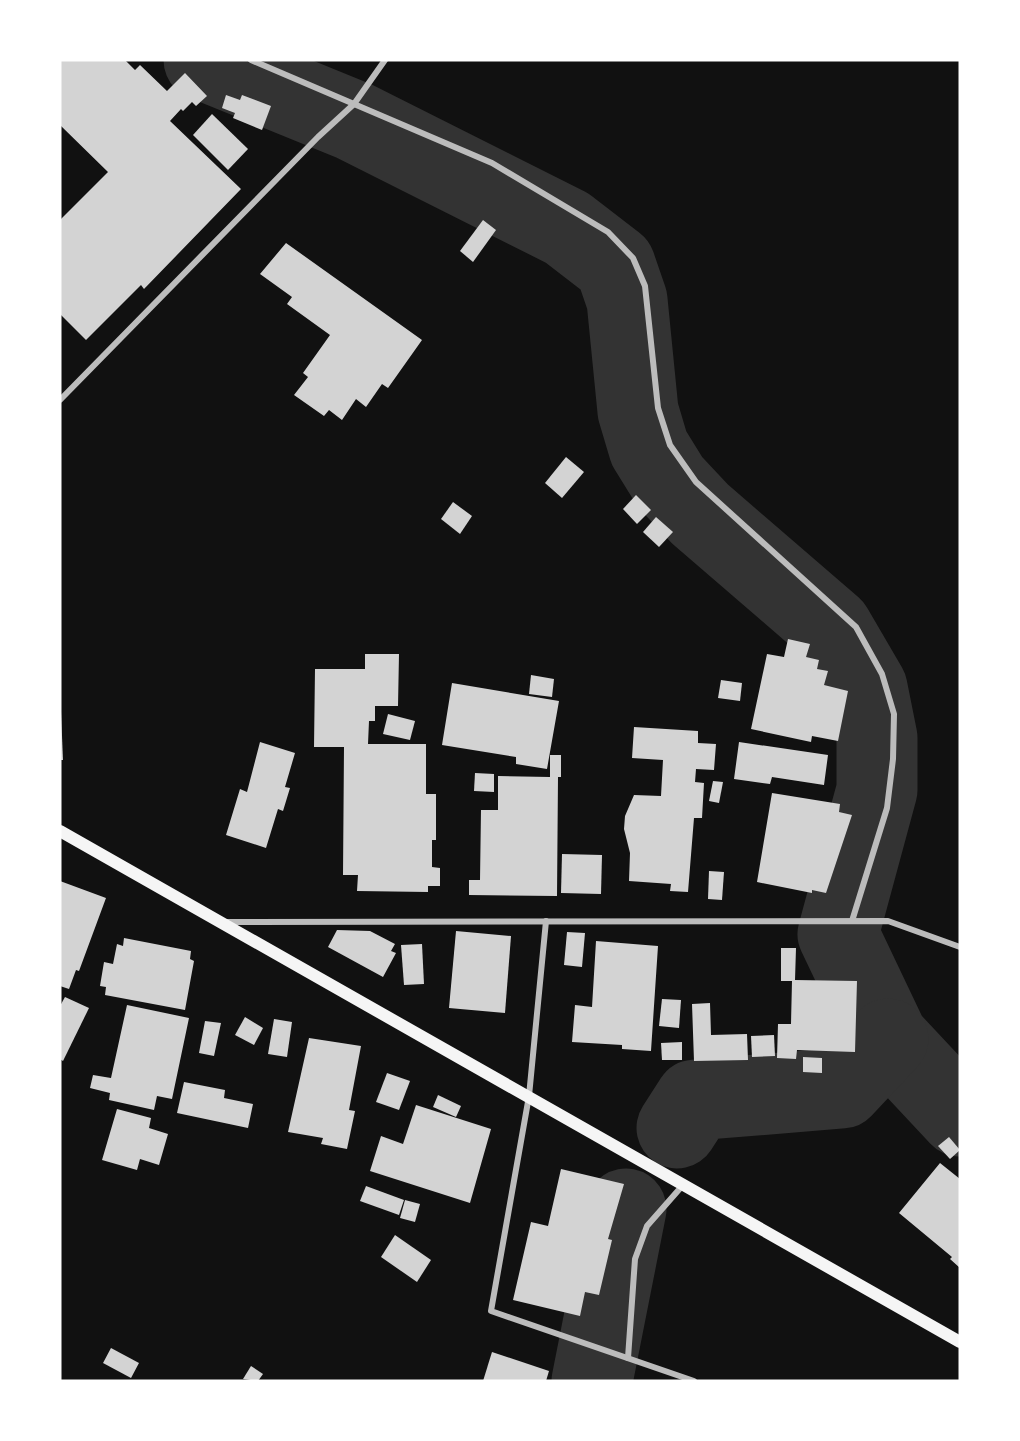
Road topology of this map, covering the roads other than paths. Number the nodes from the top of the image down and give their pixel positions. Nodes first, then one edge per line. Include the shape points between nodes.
1 (251, 60) edge
2 (385, 60) edge
3 (354, 104) junction
4 (60, 400) edge
5 (60, 831) edge
6 (546, 921) junction
7 (852, 921) junction
8 (218, 922) junction
9 (960, 947) edge
10 (529, 1096) junction
11 (684, 1184) junction
12 (960, 1342) edge
13 (628, 1358) junction
14 (694, 1381) edge

1 - 3 street
2 - 3 street
3 - 4 street
3 - 7 street via 492,163 608,232 633,258 645,286 658,408 670,445 696,482 856,627 882,674 894,714 893,759 887,808
5 - 8 main road
6 - 7 street
6 - 8 street
6 - 10 street
7 - 9 street via 888,921
8 - 10 main road
10 - 11 main road
10 - 13 street via 491,1311
11 - 12 main road
11 - 13 street via 647,1226 635,1259
13 - 14 street

